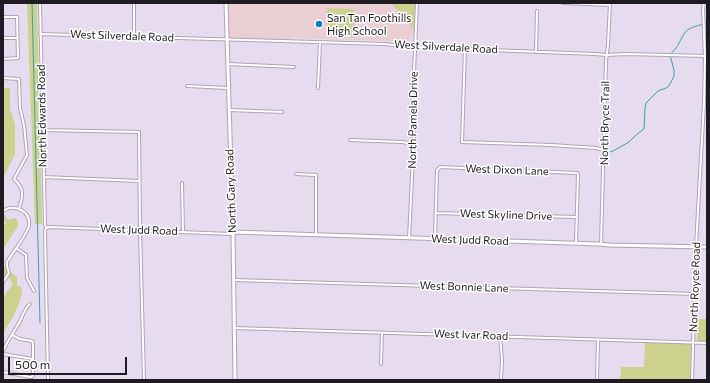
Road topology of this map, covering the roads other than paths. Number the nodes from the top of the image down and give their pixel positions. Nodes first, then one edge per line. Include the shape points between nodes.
1 (40, 3) edge
2 (134, 3) edge
3 (226, 3) edge
4 (417, 3) edge
5 (563, 3) edge
6 (704, 3) edge
7 (610, 4) edge
8 (537, 11) dead end
9 (3, 17) edge
10 (40, 34) junction
11 (134, 36) junction
12 (3, 38) edge
13 (17, 38) junction
14 (227, 39) junction
15 (320, 42) junction
16 (415, 47) junction
17 (465, 49) junction
18 (536, 52) junction
19 (607, 55) junction
20 (706, 56) edge
21 (3, 58) edge
22 (228, 64) junction
23 (294, 67) dead end
24 (3, 78) edge
25 (187, 86) dead end
26 (228, 88) junction
27 (318, 88) dead end
28 (229, 110) junction
29 (282, 112) dead end
30 (42, 130) junction
31 (350, 140) dead end
32 (413, 144) junction
33 (604, 150) junction
34 (296, 174) dead end
35 (44, 177) junction
36 (139, 181) junction
37 (182, 183) dead end
38 (19, 209) junction
39 (3, 211) edge
40 (436, 213) junction
41 (576, 217) junction
42 (46, 228) junction
43 (140, 230) junction
44 (183, 232) junction
45 (233, 233) junction
46 (316, 235) junction
47 (409, 238) junction
48 (435, 238) junction
49 (576, 243) junction
50 (601, 244) junction
51 (696, 246) junction
52 (707, 247) edge
53 (16, 248) junction
54 (234, 280) junction
55 (3, 282) edge
56 (34, 291) dead end
57 (695, 294) junction
58 (30, 304) dead end
59 (234, 328) junction
60 (382, 333) junction
61 (12, 335) junction
62 (500, 336) junction
63 (598, 340) junction
64 (693, 342) junction
65 (707, 343) edge
66 (3, 353) edge
67 (33, 359) junction
68 (381, 364) dead end
69 (3, 372) edge
70 (48, 380) edge
71 (144, 380) edge
72 (235, 380) edge
73 (501, 380) edge
74 (597, 380) edge
75 (692, 380) edge

1 - 10 street, North Edwards Road
2 - 11 street
3 - 14 street, North Gary Road
4 - 16 street, North Pamela Drive
5 - 7 street
6 - 20 street, North Royce Road
7 - 19 street, North Bryce Trail
8 - 18 street
9 - 13 street via 17,17
10 - 11 street, West Silverdale Road
10 - 30 street, North Edwards Road
11 - 14 street, West Silverdale Road
12 - 13 street
13 - 21 street via 18,58
14 - 15 street, West Silverdale Road
14 - 22 street, North Gary Road
15 - 16 street, West Silverdale Road
15 - 27 street
16 - 17 street, West Silverdale Road
16 - 32 street, North Pamela Drive
17 - 18 street, West Silverdale Road
17 - 33 street via 462,142
18 - 19 street, West Silverdale Road
19 - 20 street, West Silverdale Road
19 - 33 street, North Bryce Trail
20 - 51 street, North Royce Road
22 - 23 street
22 - 26 street, North Gary Road
24 - 38 street via 19,78 20,108 27,155 14,179 22,191
25 - 26 street
26 - 28 street, North Gary Road
28 - 29 street
28 - 45 street, North Gary Road
30 - 35 street, North Edwards Road
30 - 36 street via 139,132
31 - 32 street
32 - 47 street, North Pamela Drive
33 - 50 street, North Bryce Trail
34 - 46 street via 316,175
35 - 36 street
35 - 42 street, North Edwards Road
36 - 43 street
37 - 44 street
38 - 39 street via 10,207
38 - 53 street via 27,215 29,223
40 - 41 street, West Skyline Drive
40 - 41 street, West Dixon Lane via 438,168 477,168 577,173
40 - 48 street
41 - 49 street
42 - 43 street, West Judd Road
42 - 70 street, North Edwards Road
43 - 44 street, West Judd Road
43 - 71 street
44 - 45 street, West Judd Road
45 - 46 street, West Judd Road
45 - 54 street, North Gary Road
46 - 47 street, West Judd Road
47 - 48 street, West Judd Road
48 - 49 street, West Judd Road
49 - 50 street, West Judd Road
50 - 51 street, West Judd Road
51 - 52 street, West Judd Road
51 - 57 street, North Royce Road
53 - 55 street via 7,262 9,274
53 - 56 street via 26,255 27,278
54 - 57 street, West Bonnie Lane
54 - 59 street, North Gary Road
57 - 64 street, North Royce Road
58 - 61 street
59 - 60 street, West Ivar Road
59 - 72 street, North Gary Road
60 - 62 street, West Ivar Road
60 - 68 street
61 - 66 street
61 - 67 street via 32,341
62 - 63 street, West Ivar Road
62 - 73 street
63 - 64 street, West Ivar Road
63 - 74 street
64 - 65 street, West Ivar Road
64 - 75 street, North Royce Road
66 - 67 street
67 - 69 street via 32,377

